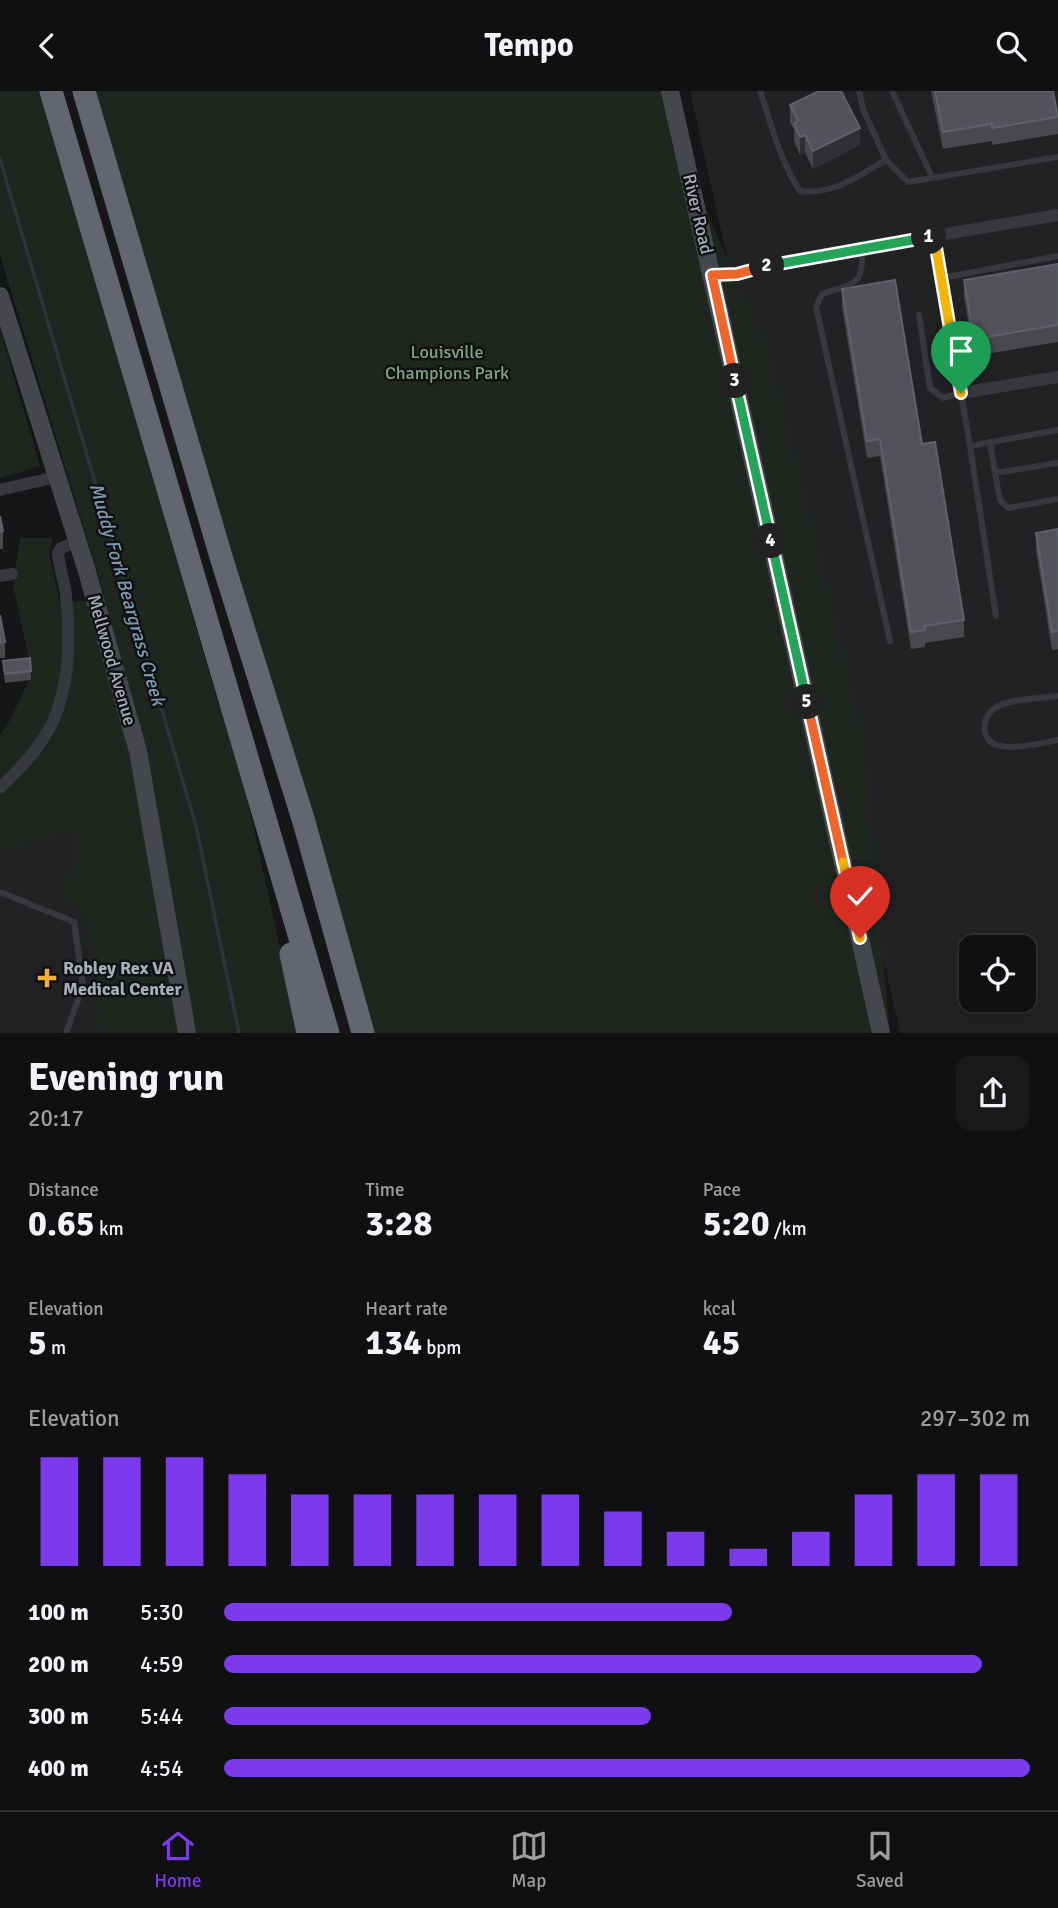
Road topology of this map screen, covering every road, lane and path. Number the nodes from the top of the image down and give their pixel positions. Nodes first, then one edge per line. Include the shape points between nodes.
1 (51, 91) edge
2 (84, 91) edge
3 (670, 91) edge
4 (760, 91) edge
5 (859, 91) edge
6 (892, 91) edge
7 (1058, 157) edge
8 (886, 160) junction
9 (932, 177) junction
10 (1058, 215) edge
11 (934, 236) junction
12 (862, 248) junction
13 (1058, 256) edge
14 (712, 275) junction
15 (942, 278) junction
16 (0, 296) edge
17 (919, 314) dead end
18 (1058, 377) edge
19 (961, 393) junction
20 (1058, 430) edge
21 (990, 442) junction
22 (970, 446) junction
23 (1058, 463) edge
24 (995, 473) junction
25 (56, 477) junction
26 (0, 491) edge
27 (1058, 499) edge
28 (78, 543) junction
29 (996, 616) dead end
30 (890, 641) dead end
31 (1058, 696) edge
32 (1058, 740) edge
33 (0, 788) edge
34 (304, 822) junction
35 (281, 867) junction
36 (0, 892) edge
37 (66, 1033) edge
38 (187, 1033) edge
39 (307, 1033) edge
40 (328, 1033) edge
41 (363, 1033) edge
42 (374, 1033) edge
43 (881, 1033) edge

1 - 35 highway
2 - 34 highway
3 - 14 street, River Road
4 - 8 lane via 774,139 800,191 832,190
5 - 8 lane
6 - 9 lane
7 - 9 lane
8 - 9 lane via 908,182
10 - 11 street
11 - 12 street
11 - 15 street
12 - 14 street
12 - 30 lane via 864,270 859,279 822,294 816,307
13 - 15 lane
14 - 43 street, River Road
15 - 19 street
16 - 25 street, Mellwood Avenue
17 - 19 lane via 930,388 943,398
18 - 19 street
19 - 22 lane
20 - 21 lane
21 - 22 lane
21 - 24 lane
22 - 29 lane
23 - 24 lane
24 - 27 lane via 1000,500 1008,508
25 - 26 street
25 - 28 street, Mellwood Avenue
28 - 33 street via 58,553 69,631 67,666 55,716 35,752
28 - 38 street, Mellwood Avenue via 138,751
31 - 32 lane via 1000,705 990,712 985,728 993,744 1002,747
34 - 41 highway
34 - 42 highway
35 - 39 highway via 285,923
35 - 40 highway
36 - 37 lane via 74,922 83,986

